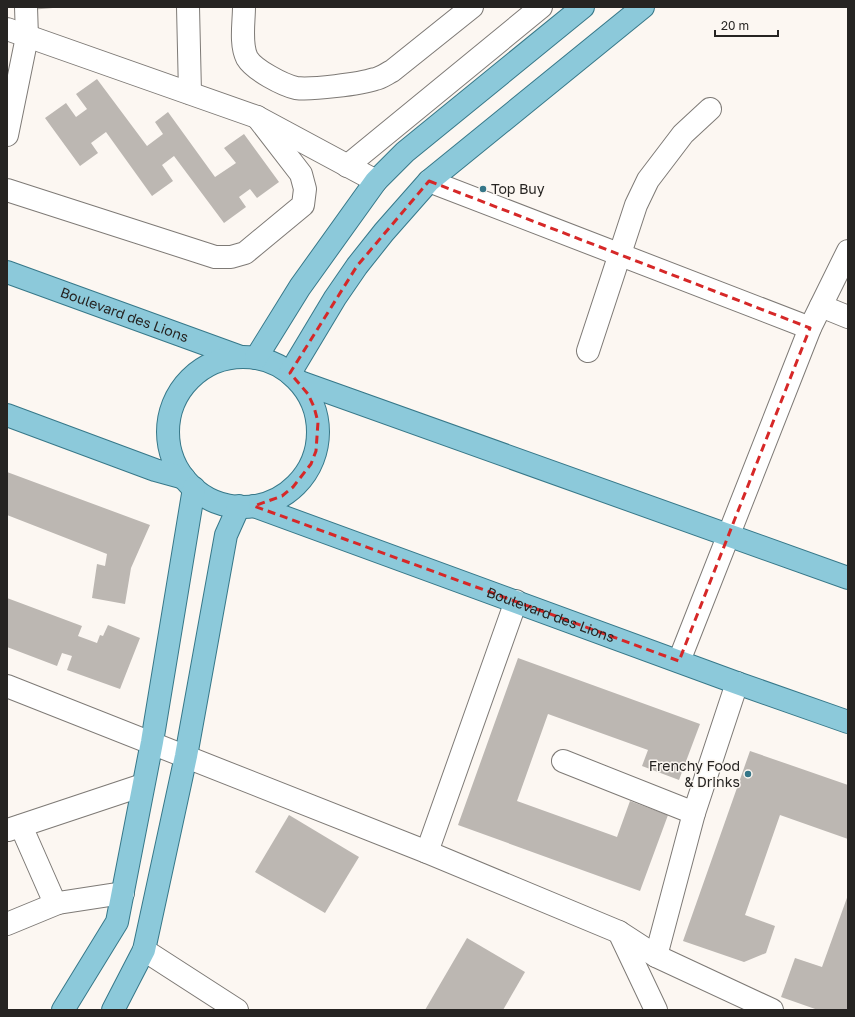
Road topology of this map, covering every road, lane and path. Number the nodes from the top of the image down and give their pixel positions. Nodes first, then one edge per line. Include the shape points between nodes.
1 (26, 7) edge
2 (188, 7) edge
3 (244, 7) edge
4 (472, 7) edge
5 (541, 7) edge
6 (583, 7) edge
7 (644, 7) edge
8 (17, 33) edge
9 (190, 93) junction
10 (710, 109) dead end
11 (257, 117) junction
12 (7, 135) edge
13 (347, 166) junction
14 (376, 181) junction
15 (429, 181) junction
16 (7, 190) edge
17 (848, 251) edge
18 (620, 254) junction
19 (7, 272) edge
20 (821, 306) junction
21 (848, 316) edge
22 (810, 328) junction
23 (588, 351) dead end
24 (249, 358) junction
25 (295, 378) junction
26 (7, 415) edge
27 (189, 483) junction
28 (247, 506) junction
29 (728, 534) junction
30 (848, 578) edge
31 (516, 602) junction
32 (679, 661) junction
33 (737, 683) junction
34 (7, 686) edge
35 (848, 722) edge
36 (152, 742) junction
37 (186, 756) junction
38 (563, 761) dead end
39 (143, 785) junction
40 (694, 813) junction
41 (14, 828) edge
42 (427, 852) junction
43 (123, 893) junction
44 (58, 903) junction
45 (7, 924) edge
46 (619, 932) junction
47 (144, 950) junction
48 (656, 956) junction
49 (63, 1010) edge
50 (113, 1010) edge
51 (237, 1010) edge
52 (656, 1010) edge
53 (772, 1010) edge

1 - 8 street
2 - 9 street
3 - 4 street via 244,44 250,63 284,84 301,88 368,81 381,77
5 - 13 street
6 - 14 main road via 405,152
7 - 15 main road
8 - 9 street
8 - 12 street
9 - 11 street
10 - 18 street via 683,134 648,180 636,205
11 - 13 street
11 - 16 street via 301,174 305,189 303,205 245,253 231,257 215,257
13 - 14 street
14 - 24 main road
15 - 18 street
15 - 25 main road via 384,232 348,279 331,304
17 - 20 street
18 - 22 street
18 - 23 street
19 - 24 main road, Boulevard des Lions
20 - 21 street
20 - 22 street
22 - 29 street
24 - 25 main road, Boulevard des Lions via 274,364
24 - 27 main road via 215,362 182,388 175,400 168,427 169,440 177,467
25 - 28 main road via 308,394 318,422 317,443 311,464 303,477 282,496
25 - 29 main road
26 - 27 main road
27 - 28 main road, Boulevard des Lions via 215,501
27 - 36 main road
28 - 31 main road, Boulevard des Lions
28 - 37 main road via 226,535
29 - 30 main road
29 - 32 street
31 - 32 main road, Boulevard des Lions
31 - 42 street
32 - 33 main road, Boulevard des Lions
33 - 35 main road, Boulevard des Lions
33 - 40 street
34 - 36 street
36 - 37 street
36 - 39 main road
37 - 42 street
37 - 47 main road
38 - 40 street
39 - 41 street
39 - 43 main road
40 - 48 street
41 - 44 street via 51,896
42 - 46 street
43 - 44 street
43 - 49 main road via 117,922
44 - 45 street
46 - 48 street
46 - 52 street
47 - 50 main road
47 - 51 street
48 - 53 street

